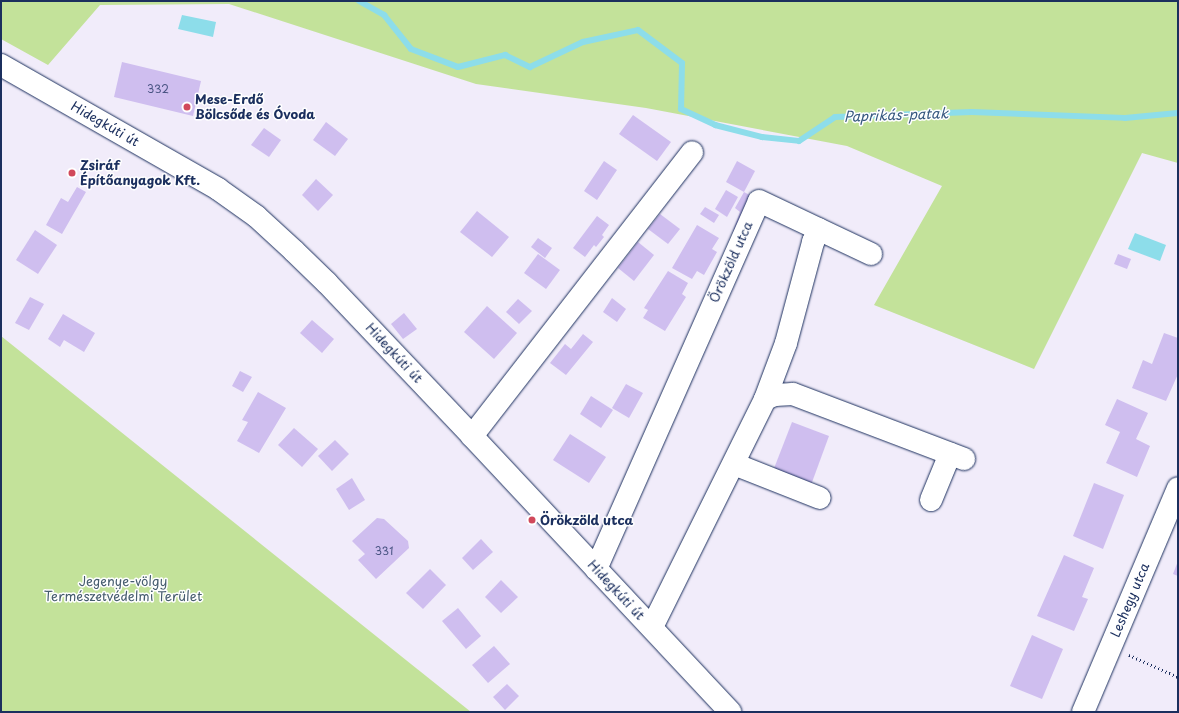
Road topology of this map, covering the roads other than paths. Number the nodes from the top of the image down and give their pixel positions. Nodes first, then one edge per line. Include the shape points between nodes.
1 (1, 65) edge
2 (692, 152) dead end
3 (819, 228) junction
4 (871, 254) dead end
5 (765, 399) junction
6 (472, 436) junction
7 (734, 464) junction
8 (820, 498) dead end
9 (931, 500) dead end
10 (1176, 500) edge
11 (596, 570) junction
12 (652, 628) junction
13 (730, 712) edge
14 (1083, 712) edge

1 - 6 main road, Hidegkúti út via 218,189 256,216 328,283
2 - 6 main road
3 - 4 main road, Örökzöld utca
3 - 5 main road via 786,343
3 - 11 main road, Örökzöld utca via 759,201
5 - 7 main road
5 - 9 main road via 775,395 793,394 957,457
6 - 11 main road, Hidegkúti út
7 - 8 main road
7 - 12 main road
10 - 14 main road, Leshegy utca
11 - 12 main road, Hidegkúti út
12 - 13 main road, Hidegkúti út

